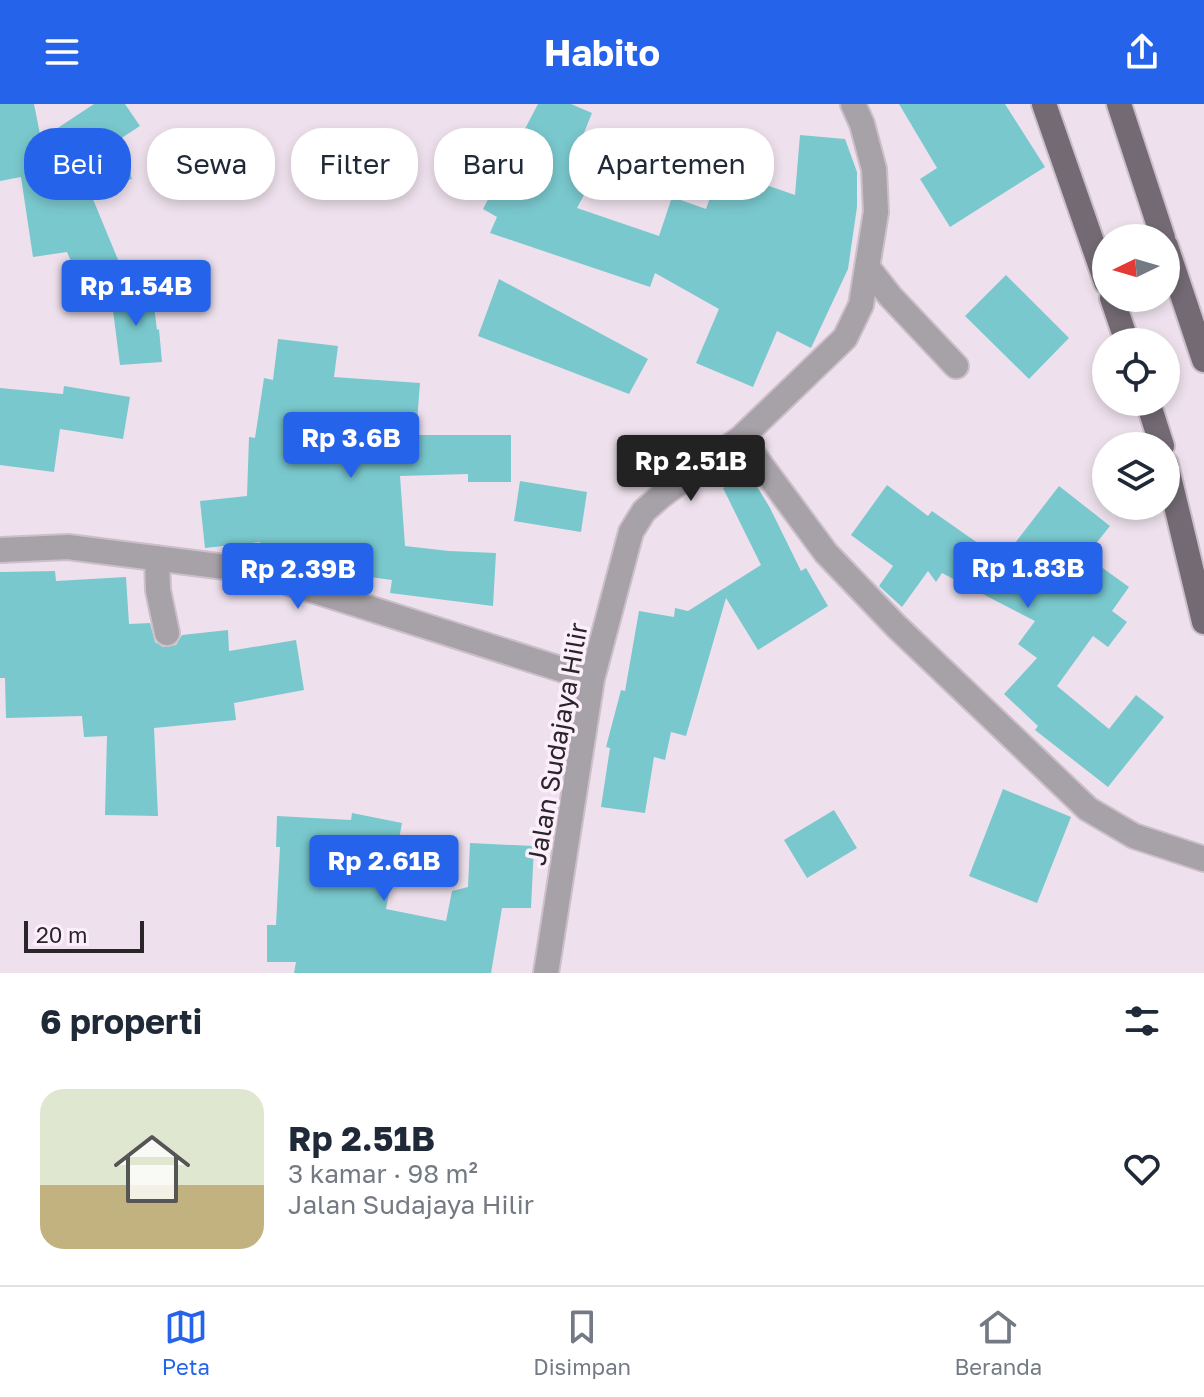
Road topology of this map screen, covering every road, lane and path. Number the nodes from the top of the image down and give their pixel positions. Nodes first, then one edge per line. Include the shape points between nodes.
1 (853, 104) edge
2 (1044, 104) edge
3 (1119, 104) edge
4 (1158, 224) edge
5 (1092, 242) edge
6 (868, 268) junction
7 (1180, 288) edge
8 (1204, 360) edge
9 (956, 366) dead end
10 (741, 438) junction
11 (1179, 520) edge
12 (0, 550) edge
13 (157, 558) junction
14 (1204, 622) edge
15 (167, 633) dead end
16 (592, 679) junction
17 (1204, 859) edge
18 (546, 973) edge

1 - 6 street, Jalan Sudajaya Hilir via 874,169 876,212
2 - 5 main road
3 - 4 main road
6 - 9 street
6 - 10 street, Jalan Sudajaya Hilir via 861,305 845,338
7 - 8 main road
10 - 16 street, Jalan Sudajaya Hilir via 661,496 631,532
10 - 17 street via 826,553 1088,809 1134,836
11 - 14 main road
12 - 13 street via 68,547
13 - 15 street
13 - 16 street via 249,570
16 - 18 street, Jalan Sudajaya Hilir

